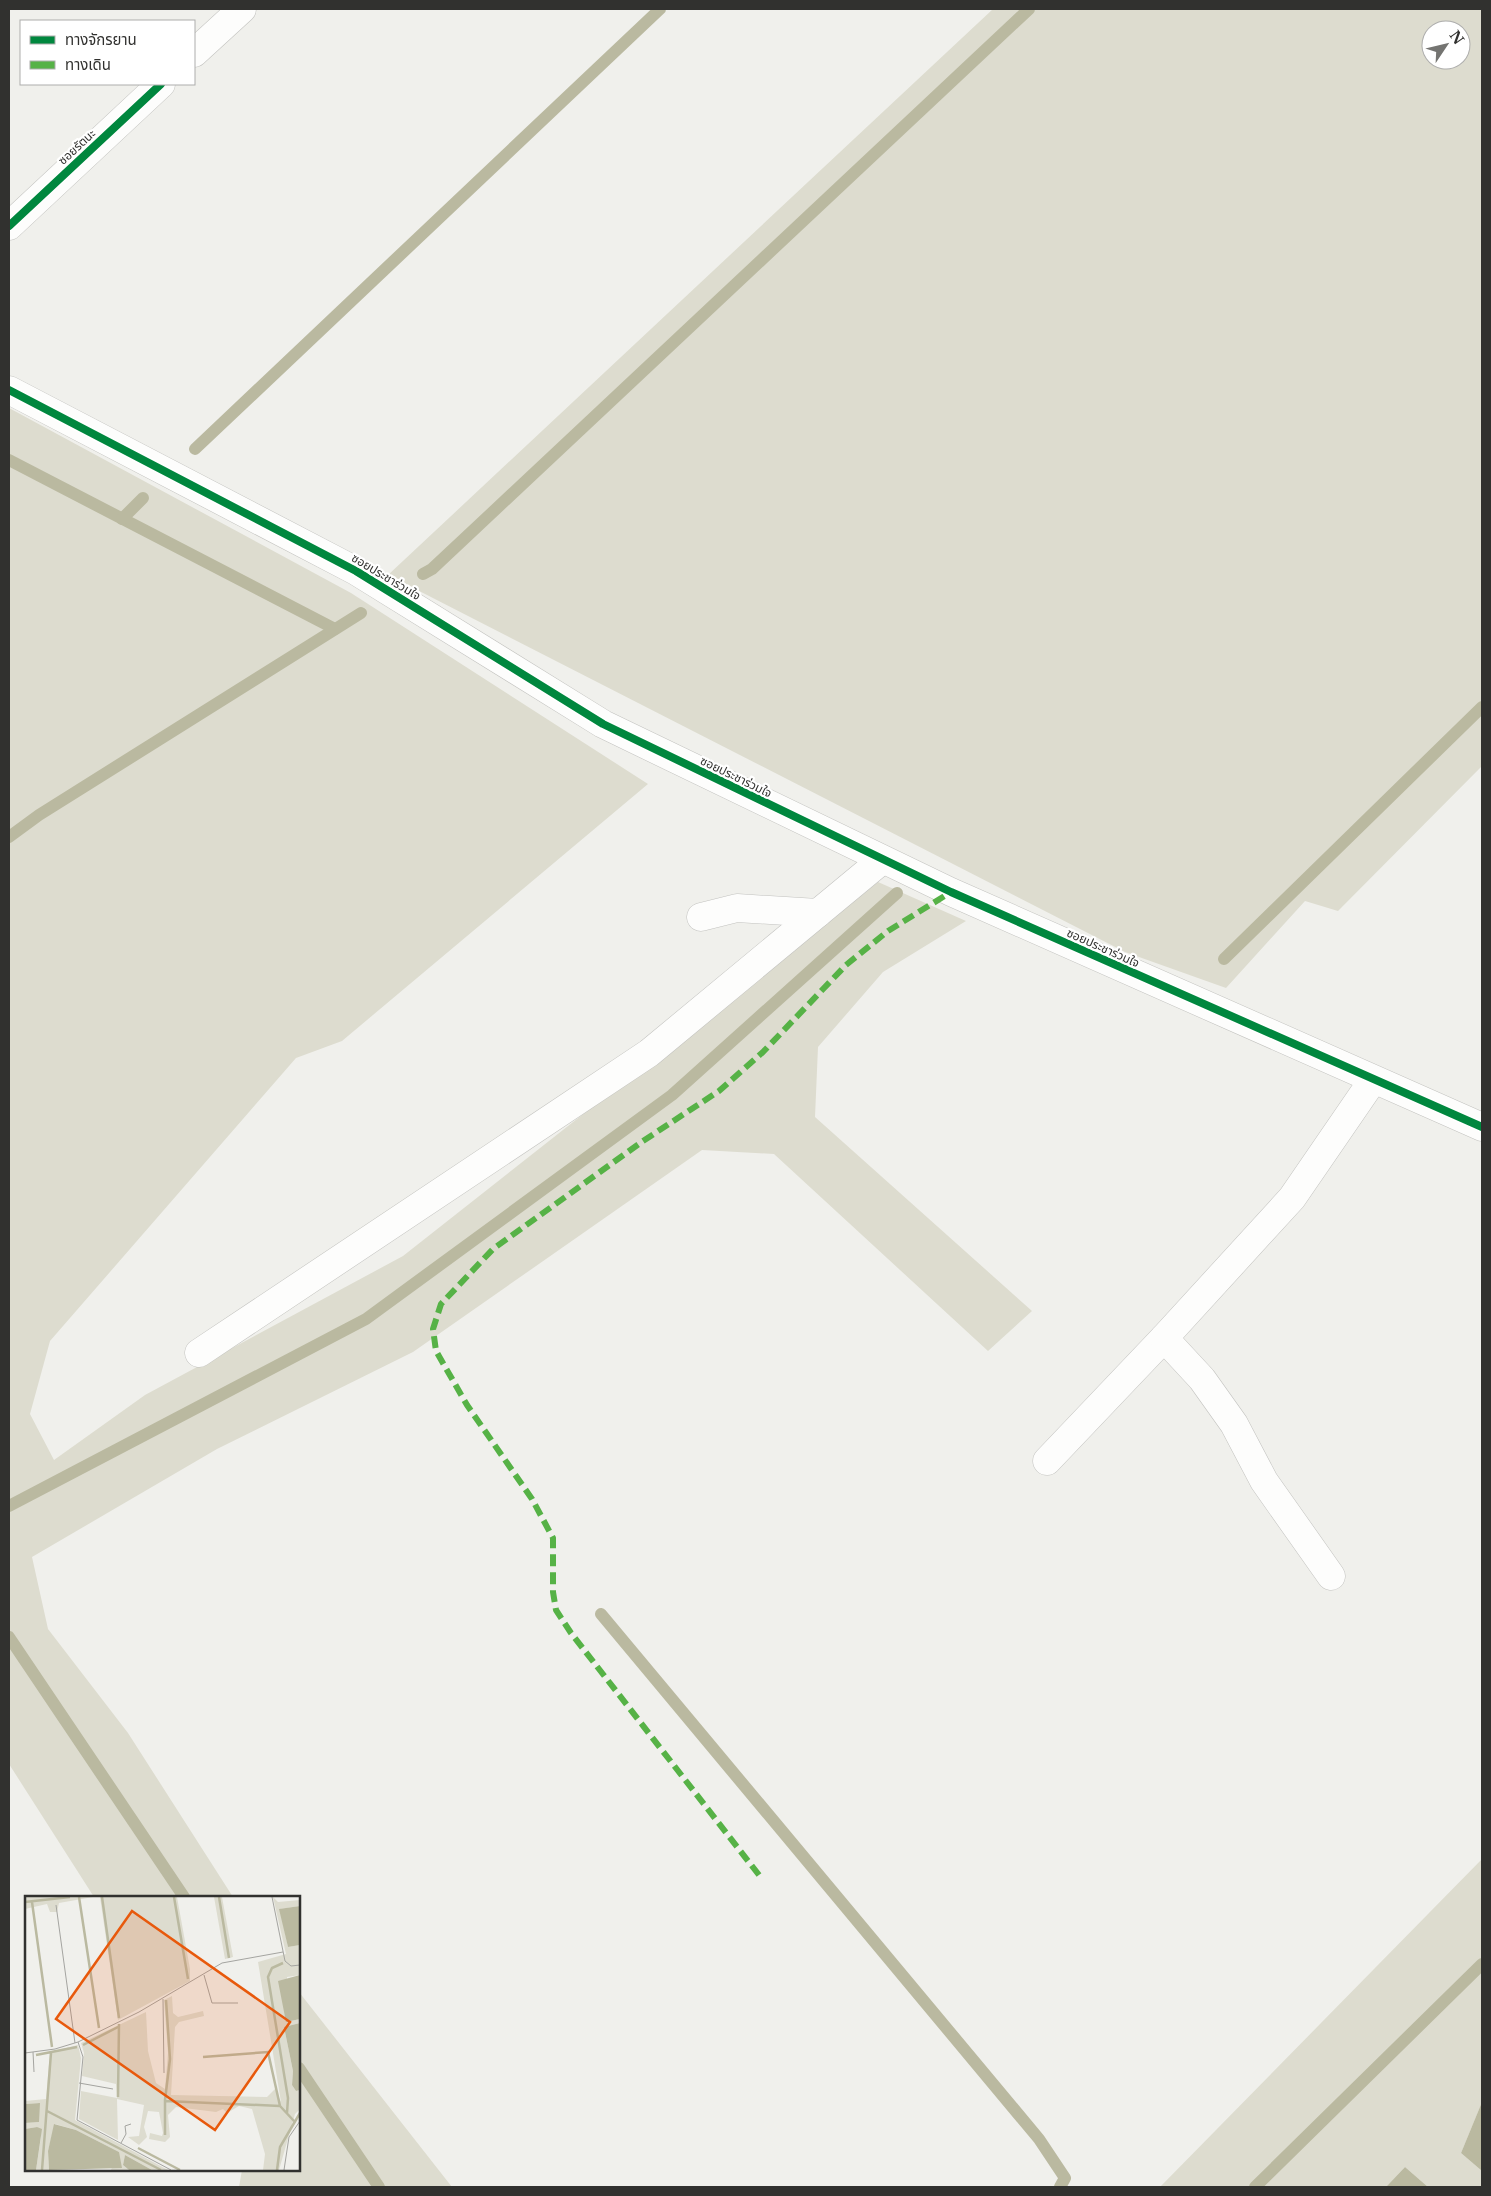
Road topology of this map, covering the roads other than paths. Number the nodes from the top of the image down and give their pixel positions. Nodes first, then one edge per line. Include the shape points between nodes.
1 (242, 9) edge
2 (195, 52) edge
3 (160, 85) edge
4 (9, 226) edge
5 (9, 390) edge
6 (882, 860) junction
7 (818, 913) junction
8 (702, 917) dead end
9 (1374, 1080) junction
10 (1482, 1127) edge
11 (1164, 1338) junction
12 (199, 1353) dead end
13 (1047, 1461) dead end
14 (1331, 1576) dead end

1 - 2 street
3 - 4 street, ซอยรัตนะ
5 - 6 street, ซอยประชาร่วมใจ via 356,571 603,724
6 - 7 street
6 - 9 street, ซอยประชาร่วมใจ
7 - 8 street via 736,908
7 - 12 street via 649,1053
9 - 10 street, ซอยประชาร่วมใจ
9 - 11 street via 1292,1198
11 - 13 street
11 - 14 street via 1202,1379 1264,1481

